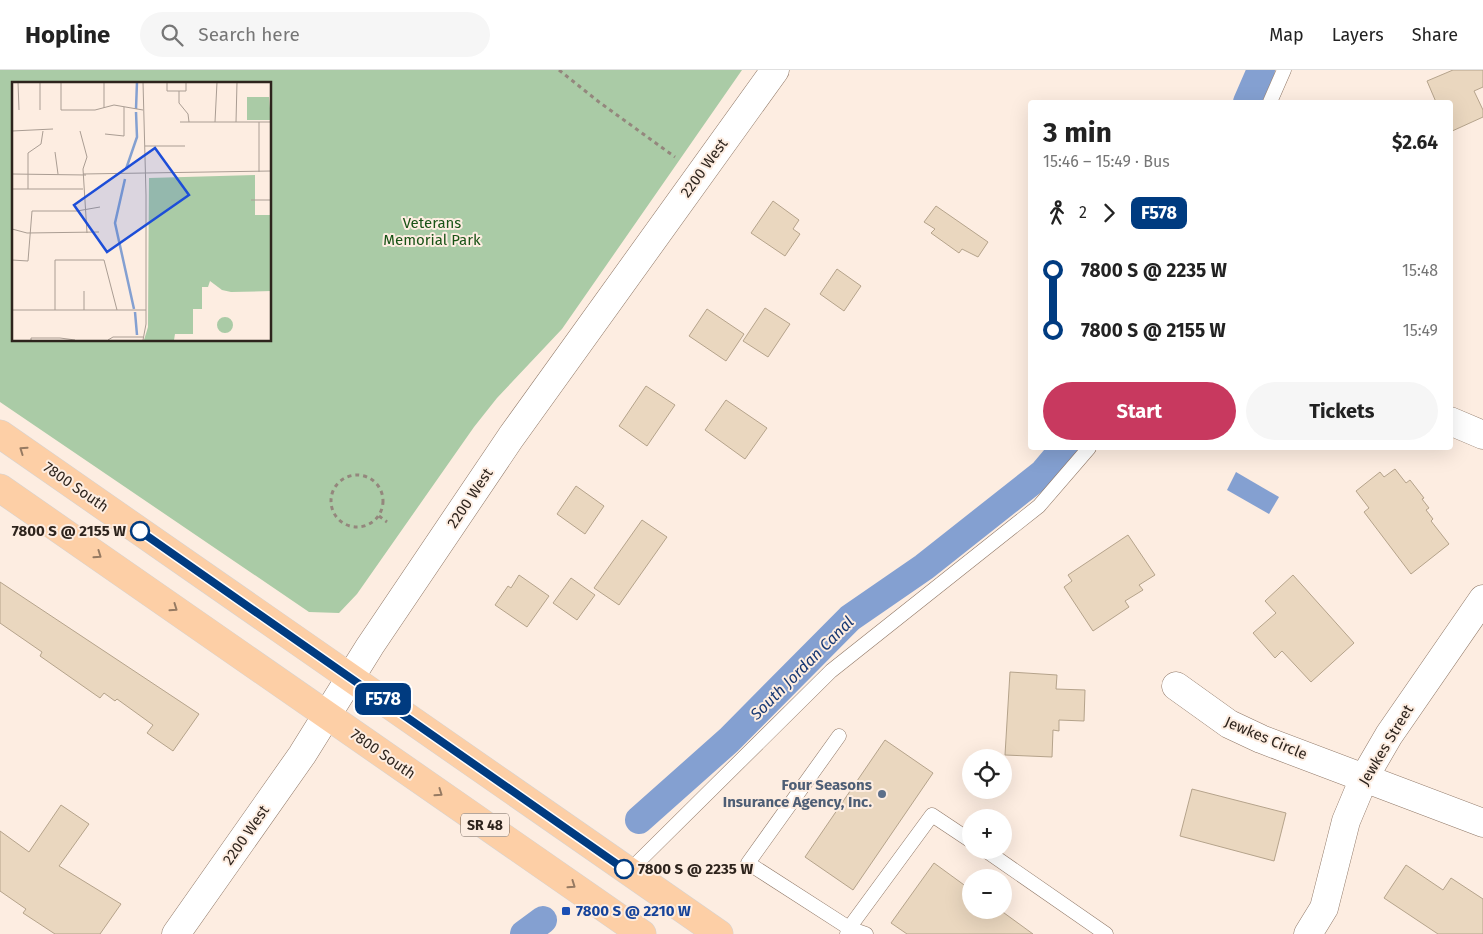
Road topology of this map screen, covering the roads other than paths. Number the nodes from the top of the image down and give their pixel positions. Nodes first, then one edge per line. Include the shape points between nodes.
1 (775, 70) edge
2 (1284, 70) edge
3 (1271, 100) edge
4 (1453, 422) edge
5 (0, 434) edge
6 (1483, 434) edge
7 (1087, 450) edge
8 (0, 488) edge
9 (1483, 599) edge
10 (351, 677) junction
11 (1176, 686) dead end
12 (327, 715) junction
13 (839, 736) dead end
14 (1364, 778) junction
15 (1483, 823) edge
16 (962, 835) edge
17 (998, 859) edge
18 (628, 872) junction
19 (848, 931) edge
20 (176, 934) edge
21 (642, 934) edge
22 (719, 934) edge
23 (866, 934) edge
24 (1106, 934) edge
25 (1308, 934) edge

1 - 10 street, 2200 West via 511,438
2 - 3 lane
4 - 6 street
10 -> 5 main road, 7800 South / SR 48
7 - 18 lane via 1038,506 831,671
8 -> 12 main road, 7800 South / SR 48
9 - 14 street, Jewkes Street via 1389,734
10 - 12 street, 2200 West
10 - 18 main road, 7800 South / SR 48
11 - 14 street, Jewkes Circle via 1229,724 1261,740
12 - 20 street, 2200 West
12 -> 21 main road, 7800 South / SR 48
13 - 19 lane via 748,863
14 - 15 street, Jewkes Circle
14 - 25 street, Jewkes Street via 1346,821 1324,908
16 - 19 lane via 932,815
17 - 24 lane
18 - 22 main road, 7800 South / SR 48
19 - 23 lane

